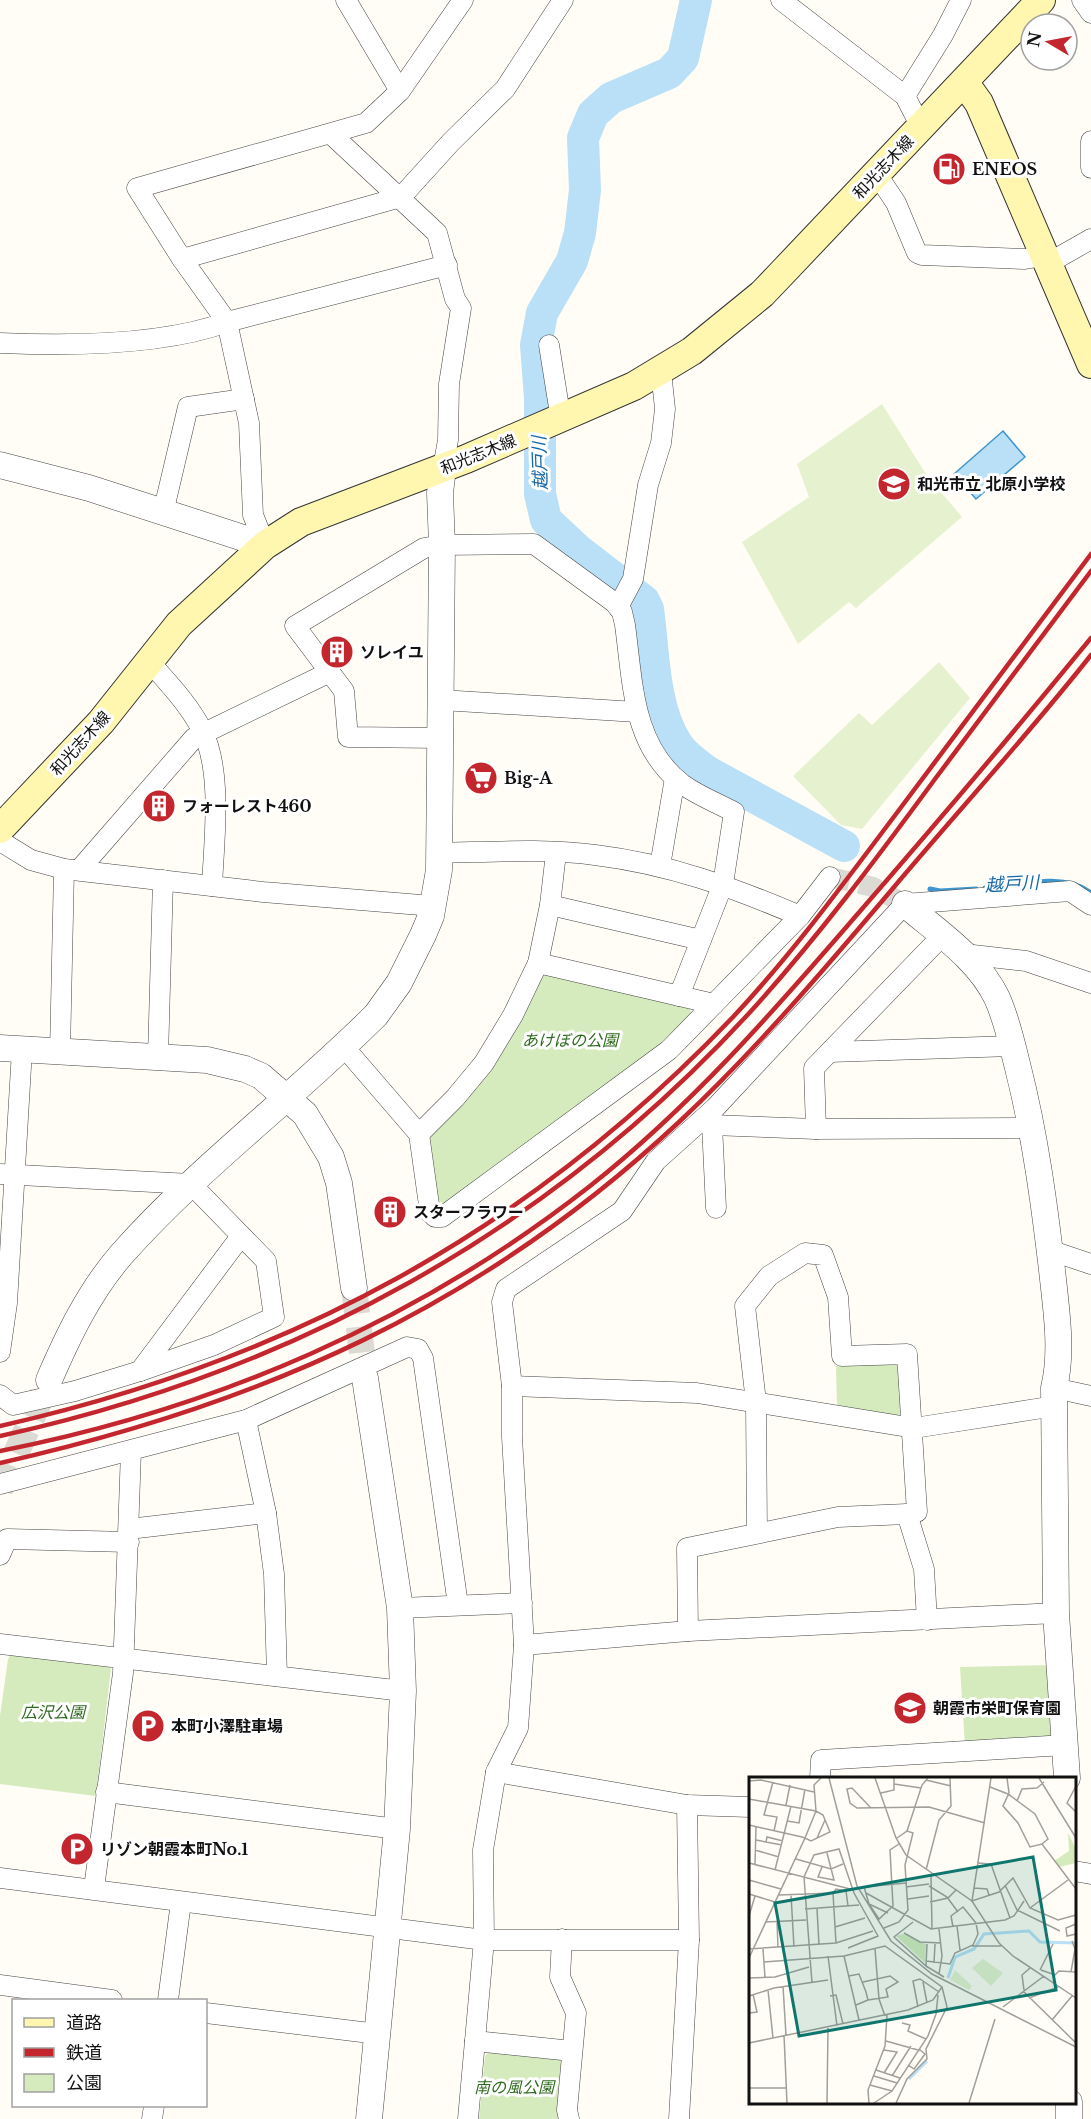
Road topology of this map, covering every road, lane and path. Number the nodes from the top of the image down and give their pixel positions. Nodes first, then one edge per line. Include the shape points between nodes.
1 (346, 0) edge
2 (463, 0) edge
3 (563, 0) edge
4 (781, 0) edge
5 (961, 0) edge
6 (1082, 0) edge
7 (1032, 3) edge
8 (1091, 13) edge
9 (964, 82) junction
10 (400, 91) junction
11 (905, 96) junction
12 (921, 127) junction
13 (331, 134) junction
14 (1091, 141) edge
15 (1091, 168) edge
16 (876, 173) junction
17 (401, 197) junction
18 (1091, 239) edge
19 (182, 259) junction
20 (1045, 260) junction
21 (447, 265) junction
22 (227, 322) junction
23 (0, 342) edge
24 (549, 345) dead end
25 (1091, 364) edge
26 (661, 371) junction
27 (244, 399) junction
28 (546, 426) junction
29 (0, 465) edge
30 (443, 468) junction
31 (162, 513) junction
32 (265, 544) junction
33 (442, 545) junction
34 (626, 593) junction
35 (148, 660) junction
36 (330, 672) junction
37 (441, 700) junction
38 (637, 712) junction
39 (203, 732) junction
40 (440, 738) junction
41 (675, 778) junction
42 (0, 830) edge
43 (0, 841) edge
44 (440, 853) junction
45 (556, 853) junction
46 (660, 866) junction
47 (71, 869) junction
48 (831, 877) dead end
49 (163, 880) junction
50 (723, 884) junction
51 (212, 886) junction
52 (905, 904) junction
53 (1091, 905) edge
54 (433, 906) junction
55 (550, 906) junction
56 (800, 916) junction
57 (942, 936) junction
58 (701, 940) junction
59 (964, 954) junction
60 (538, 963) junction
61 (1091, 983) edge
62 (679, 996) junction
63 (714, 1004) junction
64 (1012, 1046) junction
65 (344, 1047) junction
66 (11, 1049) edge
67 (60, 1052) junction
68 (830, 1052) junction
69 (158, 1057) junction
70 (288, 1097) junction
71 (708, 1122) junction
72 (1032, 1128) junction
73 (816, 1129) junction
74 (419, 1134) junction
75 (7, 1174) edge
76 (191, 1184) junction
77 (716, 1208) dead end
78 (241, 1236) junction
79 (1049, 1250) junction
80 (1091, 1264) edge
81 (354, 1288) tunnel mouth
82 (0, 1353) edge
83 (140, 1371) junction
84 (365, 1378) tunnel mouth
85 (49, 1380) tunnel mouth
86 (512, 1386) junction
87 (0, 1395) edge
88 (1091, 1396) edge
89 (1055, 1397) junction
90 (756, 1402) junction
91 (246, 1420) junction
92 (914, 1428) junction
93 (131, 1451) junction
94 (0, 1484) edge
95 (266, 1513) junction
96 (907, 1514) junction
97 (757, 1533) junction
98 (129, 1536) junction
99 (0, 1555) edge
100 (522, 1603) junction
101 (458, 1605) junction
102 (400, 1608) junction
103 (1056, 1613) junction
104 (927, 1620) junction
105 (688, 1631) junction
106 (524, 1645) junction
107 (1, 1650) edge
108 (123, 1659) junction
109 (277, 1676) junction
110 (403, 1691) junction
111 (1065, 1745) junction
112 (496, 1772) junction
113 (820, 1777) edge
114 (1067, 1777) edge
115 (106, 1792) junction
116 (687, 1805) junction
117 (749, 1807) edge
118 (397, 1829) junction
119 (1076, 1871) edge
120 (1091, 1874) edge
121 (0, 1878) edge
122 (94, 1888) junction
123 (182, 1902) junction
124 (386, 1929) junction
125 (484, 1940) junction
126 (562, 1940) junction
127 (689, 1940) junction
128 (0, 1985) edge
129 (98, 1999) edge
130 (168, 1999) edge
131 (207, 2013) edge
132 (378, 2034) junction
133 (475, 2041) junction
134 (572, 2050) junction
135 (369, 2119) edge
136 (468, 2119) edge
137 (569, 2119) edge
138 (679, 2119) edge

1 - 10 street
2 - 10 street
3 - 17 street via 505,89
4 - 11 street
5 - 11 street
6 - 8 street
7 - 9 main road, 和光志木線
9 - 12 main road, 和光志木線
9 - 20 main road via 979,103
10 - 13 street via 366,123
11 - 12 street
12 - 16 main road, 和光志木線
13 - 17 street
13 - 19 street via 137,188
14 - 15 street
16 - 20 street via 922,255
16 - 26 main road, 和光志木線 via 762,294 693,351
17 - 19 street
17 - 21 street via 437,232
18 - 20 street
19 - 22 street
20 - 25 main road
21 - 22 street
21 - 30 street via 455,299 462,308 449,384
22 - 23 street via 194,333 63,346
22 - 27 street
24 - 28 street
26 - 28 main road, 和光志木線
26 - 34 street via 666,409 661,443 648,485
27 - 31 street via 188,407
27 - 32 street via 249,423 253,515
28 - 30 main road, 和光志木線
29 - 31 street via 89,488
30 - 32 main road, 和光志木線 via 301,522
30 - 33 street
31 - 32 street
32 - 35 main road, 和光志木線 via 179,624
33 - 34 street via 534,544
33 - 36 street via 424,548 295,626
33 - 37 street
34 - 38 street via 625,625
35 - 39 street via 182,698
35 - 42 main road, 和光志木線 via 100,722
36 - 39 street
36 - 40 street via 344,691 348,737
37 - 38 street
37 - 40 street
38 - 41 street via 652,753
39 - 47 street
39 - 51 street via 213,771
40 - 44 street
41 - 46 street
41 - 50 street via 734,812
43 - 47 street via 31,860
44 - 45 street
44 - 54 street
45 - 46 street
45 - 55 street
46 - 50 street
47 - 49 street
47 - 67 street
48 - 56 street
49 - 51 street
49 - 69 street
50 - 56 street
50 - 58 street
51 - 54 street
52 - 53 street via 1070,891
52 - 57 street
52 - 71 street
54 - 65 street via 399,983 376,1015
55 - 58 street
55 - 60 street
56 - 63 street
57 - 59 street
57 - 68 street
58 - 62 street
59 - 61 street via 1026,961
59 - 64 street via 996,997
60 - 62 street
60 - 74 street via 484,1063
62 - 63 street
63 - 74 street via 669,1050 442,1217 430,1212
64 - 68 street
64 - 72 street
65 - 70 street
65 - 74 street
66 - 67 street
66 - 75 street
67 - 69 street
68 - 73 street via 814,1068
69 - 70 street via 213,1060 245,1069
70 - 76 street
70 - 81 street via 305,1114 331,1157 339,1183
71 - 73 street
71 - 77 street
71 - 86 street via 656,1161 622,1211 506,1289 502,1302
72 - 73 street
72 - 79 street
75 - 76 street
75 - 82 street via 7,1303
76 - 78 street
76 - 85 street via 121,1256 95,1291 72,1327
78 - 83 street
78 - 83 street via 266,1261 274,1317 214,1345
79 - 80 street
79 - 89 street via 1057,1339
83 - 87 street via 13,1406
84 - 102 street
86 - 90 street via 697,1393
86 - 100 street
88 - 89 street
89 - 92 street
89 - 103 street
90 - 92 street
90 - 92 street via 745,1306 769,1276 805,1253 823,1255 838,1297 842,1356 907,1354
90 - 97 street
91 - 93 street
91 - 95 street
91 - 101 street via 407,1347 418,1349 423,1358
92 - 96 street via 918,1512
93 - 94 street
93 - 98 street
95 - 98 street
95 - 109 street via 274,1574
96 - 97 street via 838,1517
96 - 104 street via 924,1569
97 - 105 street via 687,1548
98 - 99 street via 7,1539
98 - 108 street
100 - 101 street
100 - 106 street
101 - 102 street
102 - 110 street
103 - 104 street
103 - 111 street
104 - 105 street
105 - 106 street
106 - 112 street via 518,1728
107 - 108 street
108 - 109 street
108 - 115 street
109 - 110 street
110 - 118 street
111 - 113 street via 821,1760
111 - 114 street
112 - 116 street
112 - 125 street via 483,1850
115 - 118 street
115 - 122 street
116 - 117 street
116 - 127 street
118 - 124 street
119 - 120 street
121 - 122 street
122 - 123 street
123 - 124 street
123 - 130 street
124 - 125 street
124 - 132 street
125 - 126 street
125 - 133 street
126 - 127 street
126 - 134 street via 560,1977 576,2013
127 - 138 street
128 - 129 street
131 - 132 street
132 - 135 street
133 - 134 street
133 - 136 street
134 - 137 street

